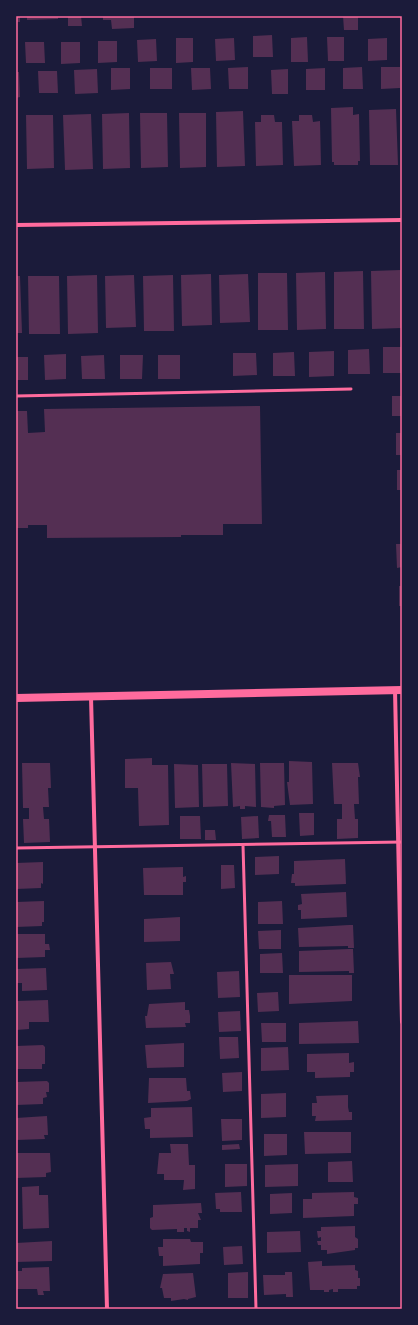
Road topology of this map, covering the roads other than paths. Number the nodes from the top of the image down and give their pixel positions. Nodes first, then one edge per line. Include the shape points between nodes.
1 (402, 220) edge
2 (16, 225) edge
3 (351, 389) dead end
4 (16, 396) edge
5 (398, 690) edge
6 (91, 696) junction
7 (16, 698) edge
8 (400, 842) edge
9 (243, 845) junction
10 (95, 847) junction
11 (16, 848) edge
12 (402, 1022) edge
13 (107, 1309) edge
14 (256, 1309) edge

1 - 2 street
3 - 4 lane
5 - 6 main road
5 - 8 street
6 - 7 main road
6 - 10 street
8 - 9 lane
8 - 12 street
9 - 10 lane
9 - 14 lane
10 - 11 lane
10 - 13 street

